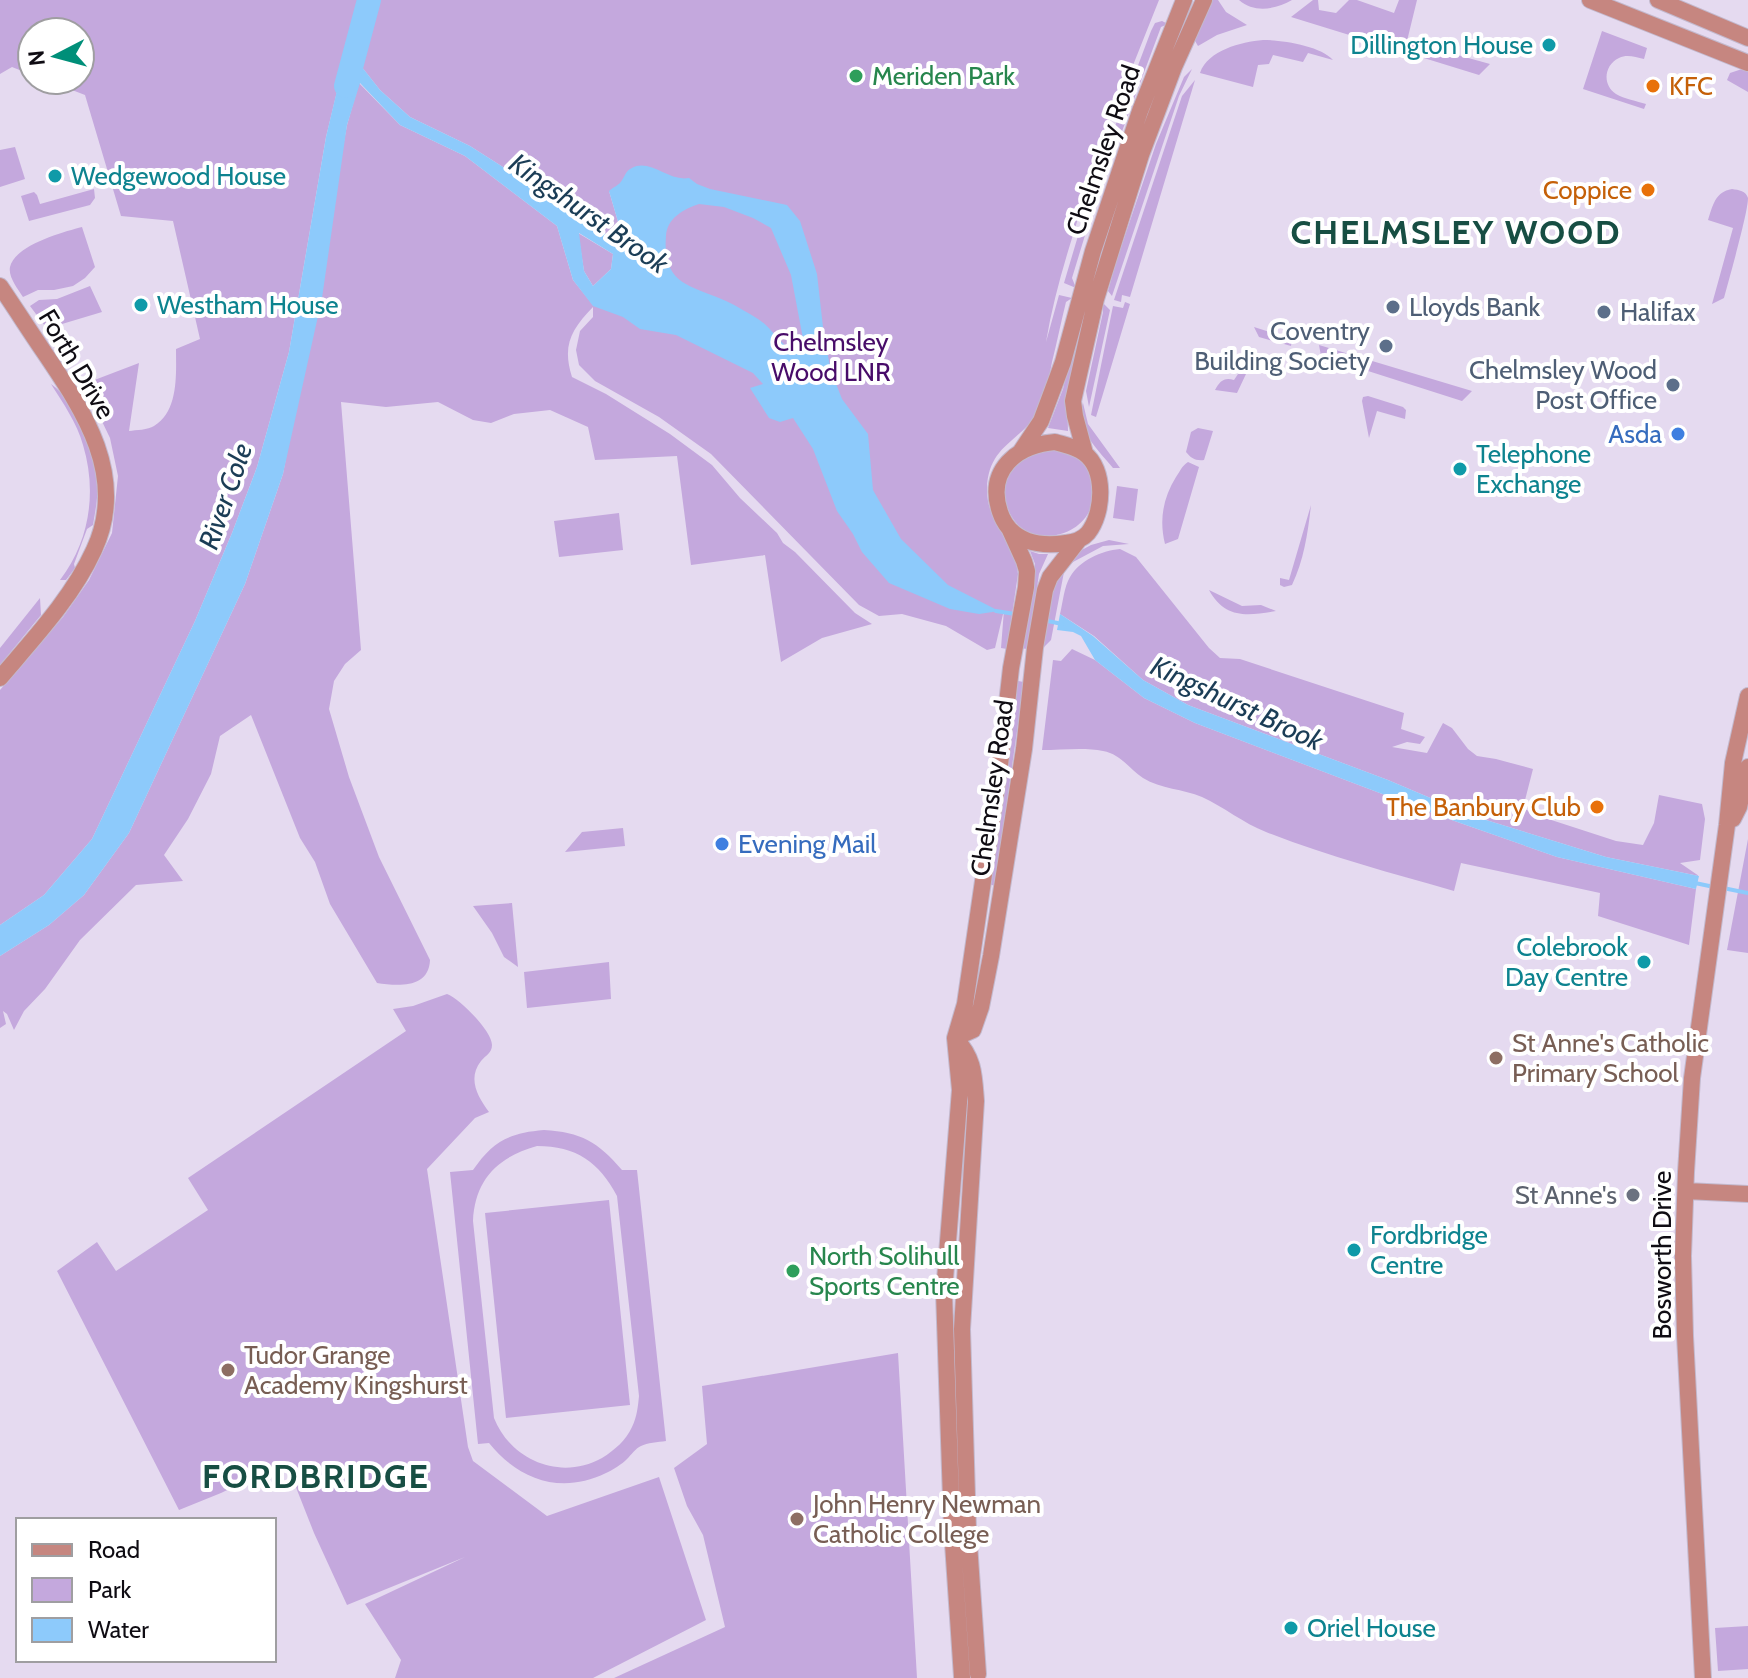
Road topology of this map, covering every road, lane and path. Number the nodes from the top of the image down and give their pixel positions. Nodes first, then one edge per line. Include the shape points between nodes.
1 (1184, 0) edge
2 (1204, 0) edge
3 (1590, 0) edge
4 (1658, 0) edge
5 (1748, 38) edge
6 (1748, 63) edge
7 (0, 286) edge
8 (1021, 451) junction
9 (1085, 453) junction
10 (1009, 528) junction
11 (1078, 541) junction
12 (0, 678) edge
13 (1748, 696) edge
14 (1746, 774) edge
15 (1729, 795) junction
16 (1725, 843) junction
17 (955, 1038) junction
18 (1686, 1191) junction
19 (1748, 1194) edge
20 (972, 1677) edge
21 (1703, 1678) edge

1 - 8 street, Chelmsley Road via 1130,139 1063,362 1041,421
2 - 9 street, Chelmsley Road via 1141,155 1096,299 1073,401
3 - 6 street
4 - 5 street
7 - 12 street, Forth Drive via 88,422 106,490 102,527 87,564
8 - 9 street via 1055,442
8 - 10 street via 997,482 1000,512
9 - 11 street via 1093,463 1101,501 1089,532
10 - 11 street via 1047,546
10 - 17 street, Chelmsley Road via 1027,571 1026,587 967,994
11 - 17 street, Chelmsley Road via 1045,590 981,1007 973,1030
13 - 15 street, Bosworth Drive
14 - 15 street, Bosworth Drive
14 - 16 street, Bosworth Drive
15 - 16 street, Bosworth Drive
16 - 18 street, Bosworth Drive via 1692,1078
17 - 20 street via 973,1068 976,1101 962,1329
18 - 19 street
18 - 21 street, Bosworth Drive via 1685,1336

